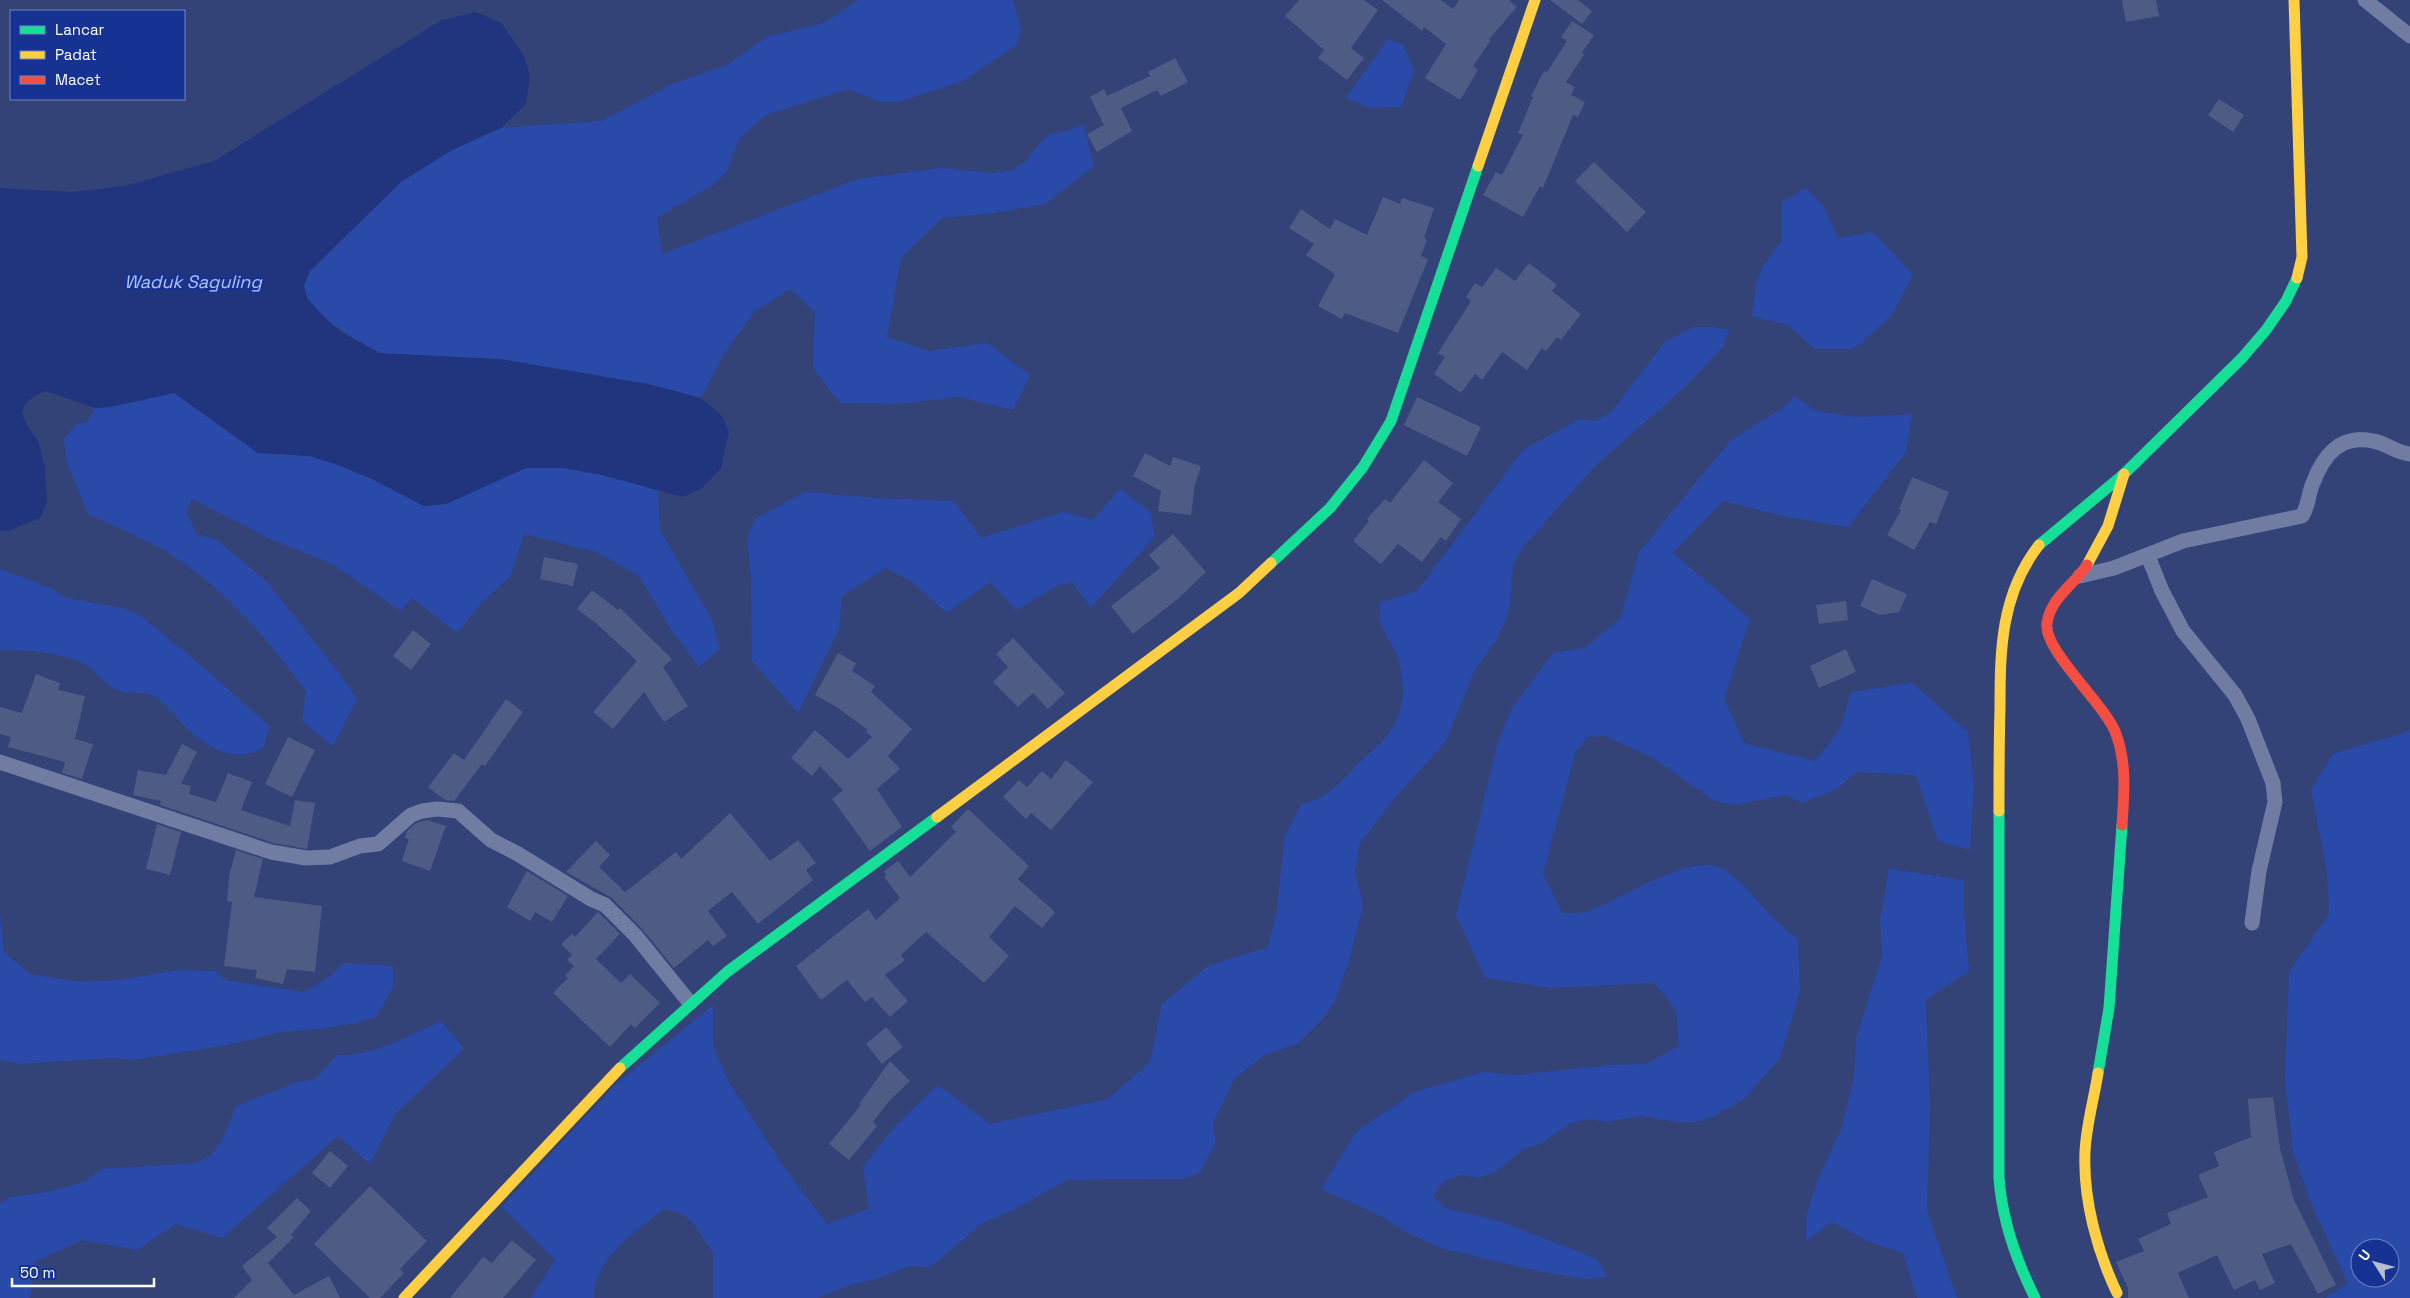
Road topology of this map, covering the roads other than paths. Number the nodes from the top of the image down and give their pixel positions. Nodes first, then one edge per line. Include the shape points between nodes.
1 (1535, 0) edge
2 (2294, 0) edge
3 (2365, 0) edge
4 (2410, 36) edge
5 (2410, 454) edge
6 (2124, 474) junction
7 (2148, 556) junction
8 (2080, 576) junction
9 (0, 762) edge
10 (2252, 924) dead end
11 (690, 1004) junction
12 (2117, 1293) dead end
13 (404, 1298) edge
14 (2035, 1298) edge

1 - 11 street via 1391,421 1364,467 1330,508 1239,593 735,966
2 - 6 street via 2302,257 2296,282 2266,330 2242,358
3 - 4 street
5 - 7 street via 2376,441 2358,438 2343,442 2321,465 2302,516 2183,541
6 - 8 street via 2108,526
6 - 14 street via 2030,556 2014,585 2003,621 1996,1117 2003,1213
7 - 8 street
7 - 10 street via 2162,591 2184,631 2235,695 2273,783 2275,802 2258,871
8 - 12 street via 2061,593 2051,608 2046,625 2051,644 2116,733 2125,774 2110,1008 2085,1152 2086,1185 2094,1226 2105,1268
9 - 11 street via 271,852 306,858 330,857 360,846 378,844 411,815 422,811 458,810 492,840 605,905 635,935
11 - 13 street via 627,1060

